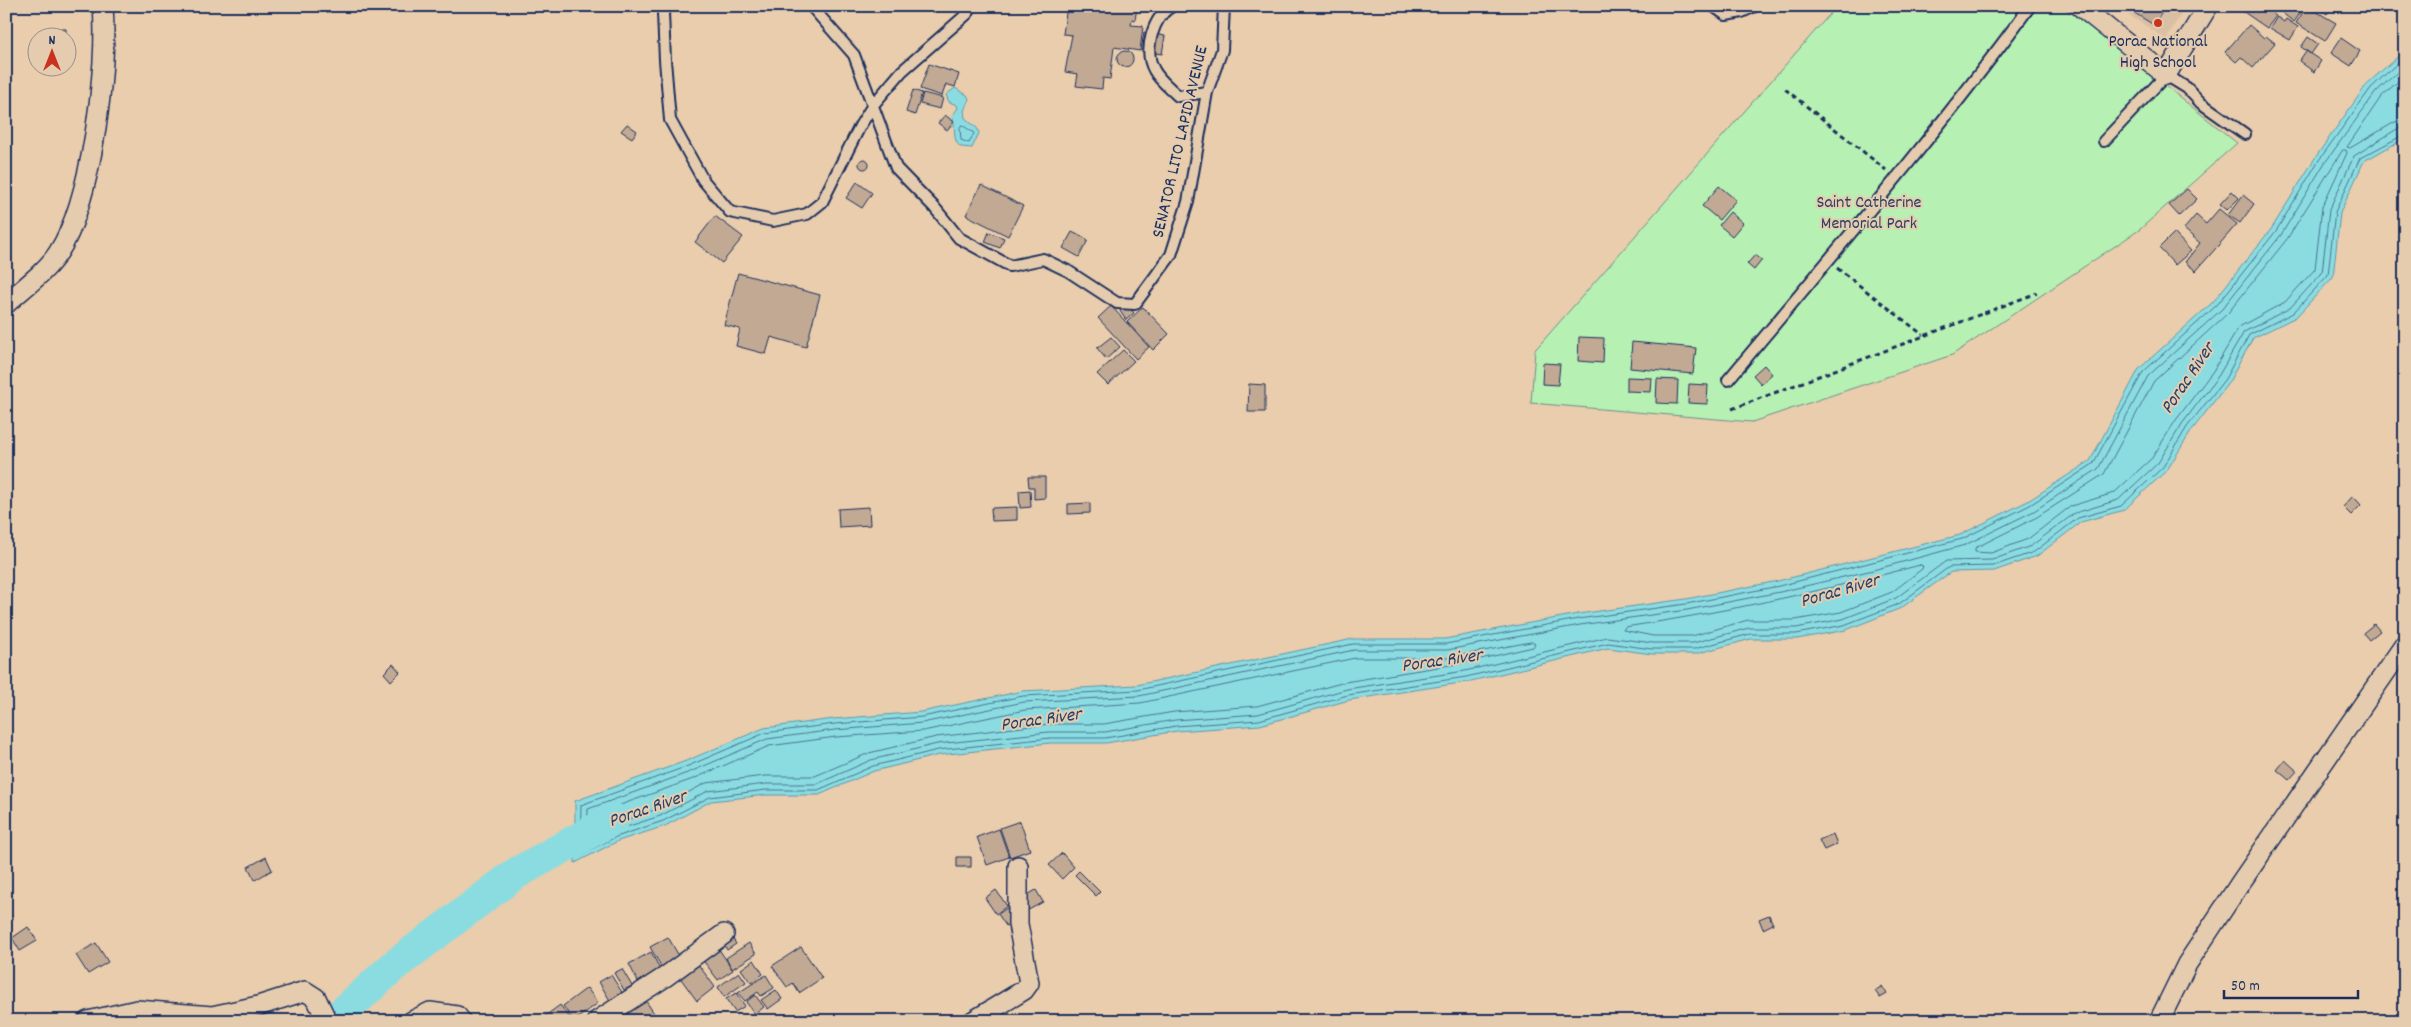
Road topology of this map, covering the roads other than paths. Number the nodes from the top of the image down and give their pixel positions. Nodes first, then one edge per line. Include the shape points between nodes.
1 (103, 6) edge
2 (666, 6) edge
3 (812, 6) edge
4 (970, 6) edge
5 (1172, 6) edge
6 (1224, 6) edge
7 (1713, 6) edge
8 (1755, 6) edge
9 (2030, 6) edge
10 (2080, 6) edge
11 (2208, 6) edge
12 (2166, 75) junction
13 (1207, 92) junction
14 (873, 105) junction
15 (2245, 134) dead end
16 (2104, 141) dead end
17 (6, 304) edge
18 (1728, 380) dead end
19 (2405, 644) edge
20 (1018, 866) dead end
21 (724, 934) dead end
22 (88, 1021) edge
23 (327, 1021) edge
24 (412, 1021) edge
25 (461, 1021) edge
26 (598, 1021) edge
27 (973, 1021) edge
28 (2160, 1021) edge

1 - 17 street via 102,89 71,230 57,254
2 - 14 lane via 663,14 670,120 702,180 730,212 773,220 807,214 822,202
3 - 14 lane via 854,55
4 - 14 lane via 967,14 902,71
5 - 13 lane via 1153,26 1150,52 1153,69 1178,96
6 - 13 lane, SENATOR LITO LAPID AVENUE via 1222,50
7 - 8 lane via 1726,15
9 - 18 lane via 1897,178
10 - 12 street
11 - 12 street
12 - 15 lane
12 - 16 lane
13 - 14 lane, SENATOR LITO LAPID AVENUE via 1188,202 1171,255 1135,304 1117,303 1043,259 1010,266 959,238 896,168
19 - 28 street via 2187,964
20 - 27 street via 1018,924 1029,983 1024,990
21 - 26 street
22 - 23 street via 137,1010 212,1016 305,991 316,998
24 - 25 street via 430,1012 457,1016

